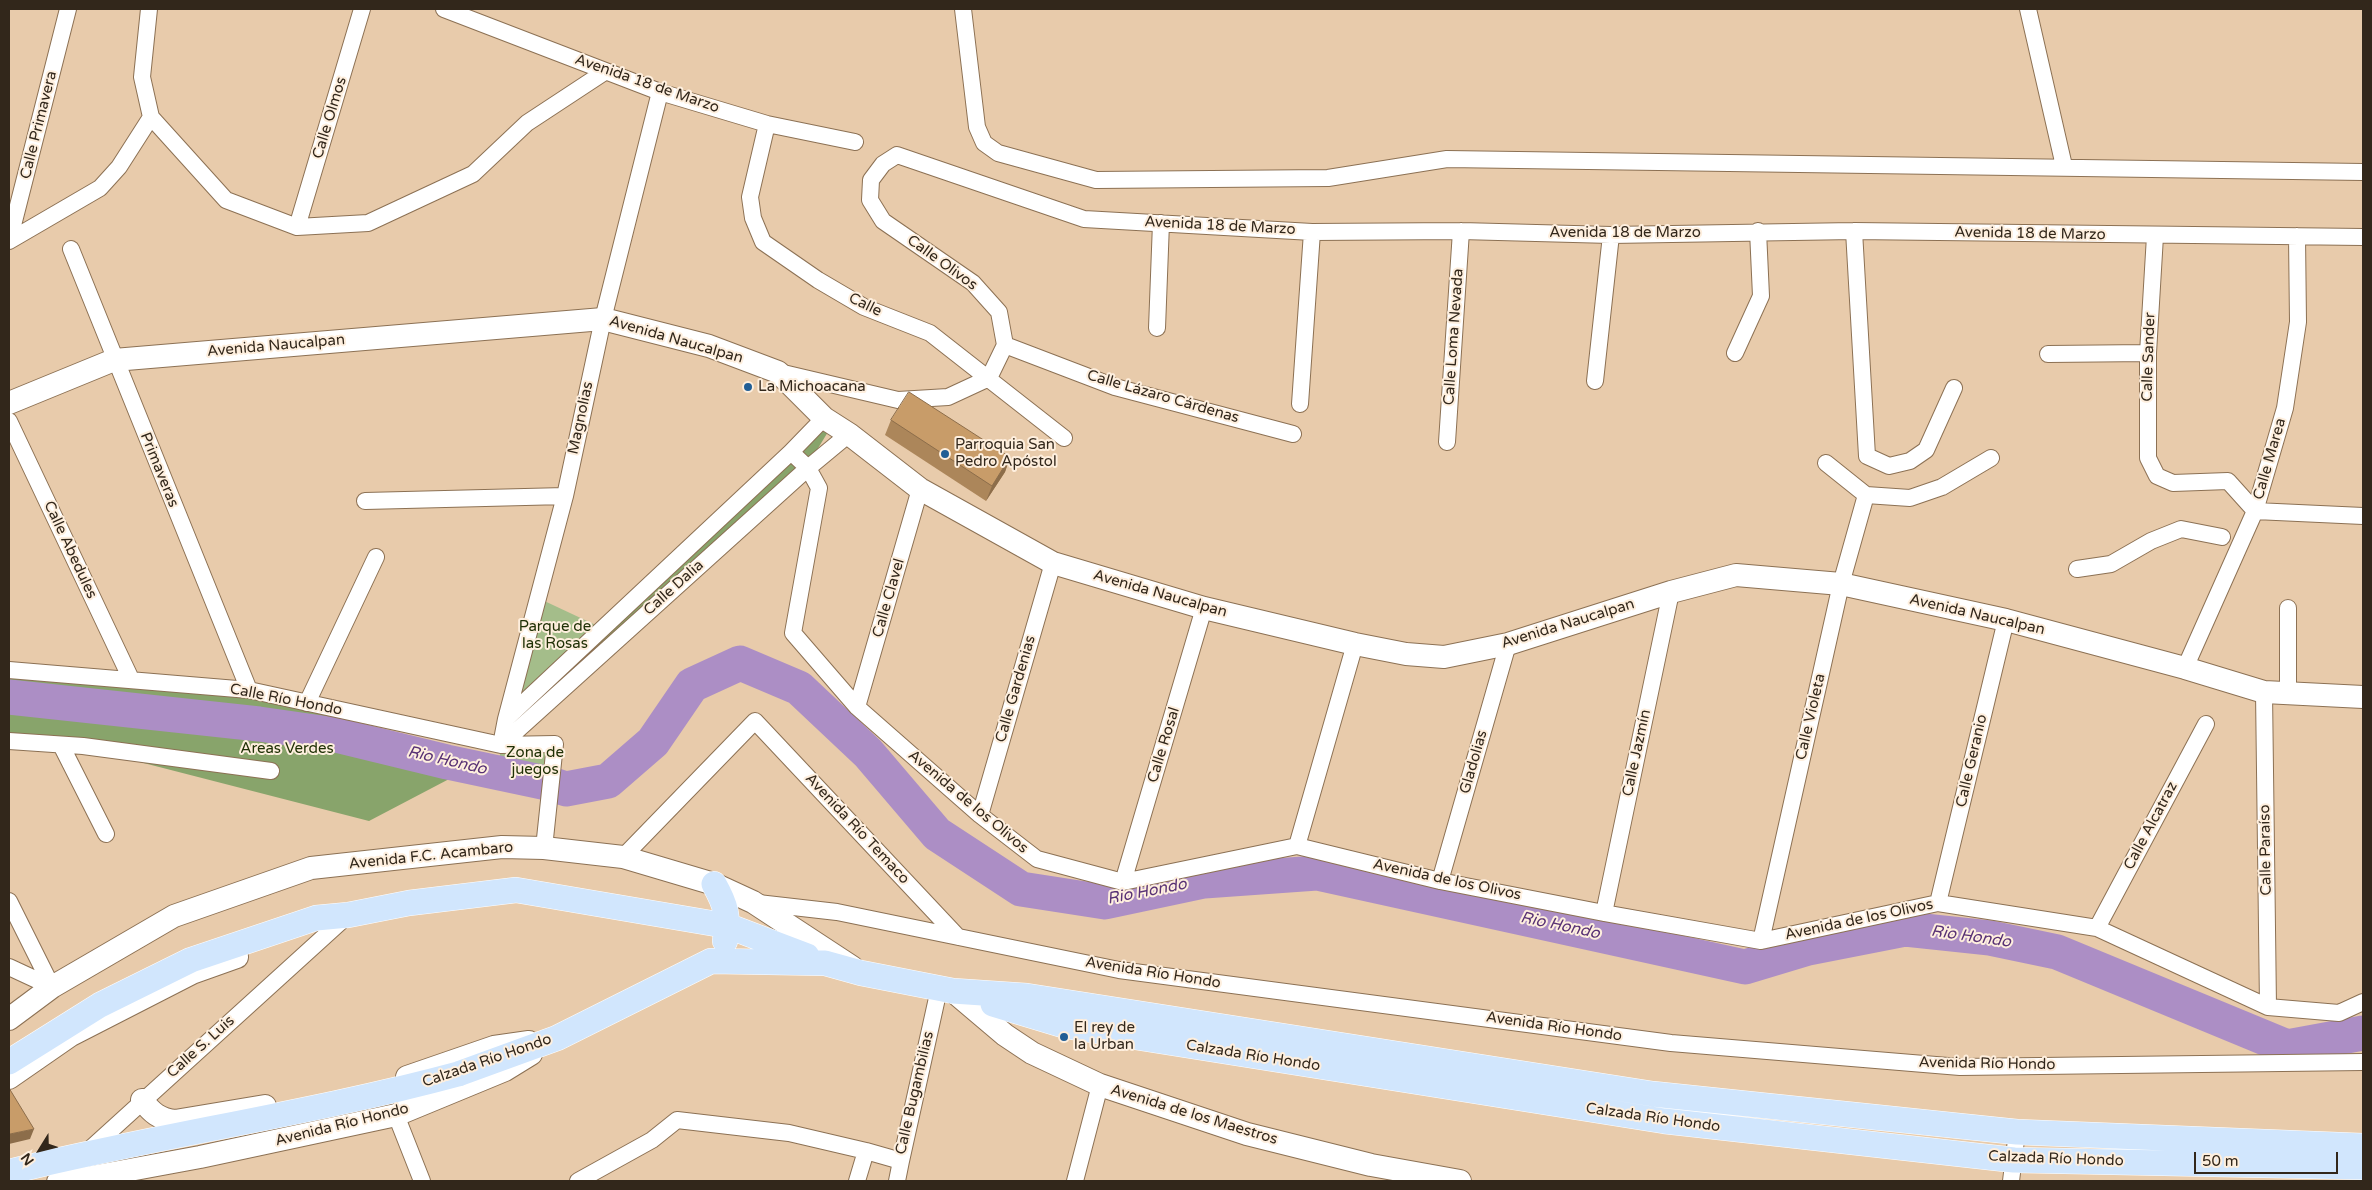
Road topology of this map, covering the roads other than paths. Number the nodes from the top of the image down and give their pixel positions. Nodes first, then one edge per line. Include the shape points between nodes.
1 (68, 9) edge
2 (149, 9) edge
3 (362, 9) edge
4 (444, 9) edge
5 (963, 9) edge
6 (2028, 9) edge
7 (606, 71) junction
8 (660, 92) junction
9 (152, 118) junction
10 (767, 124) junction
11 (855, 142) dead end
12 (897, 155) joint
13 (2064, 166) junction
14 (2363, 172) edge
15 (1160, 223) junction
16 (297, 227) junction
17 (1461, 231) junction
18 (1758, 231) junction
19 (1854, 231) junction
20 (1312, 232) junction
21 (1611, 235) junction
22 (2155, 236) junction
23 (2297, 236) junction
24 (2363, 237) edge
25 (9, 241) edge
26 (71, 250) dead end
27 (603, 318) junction
28 (1157, 328) dead end
29 (1005, 345) junction
30 (2148, 353) junction
31 (1735, 354) dead end
32 (2048, 354) dead end
33 (114, 360) junction
34 (778, 372) junction
35 (989, 378) junction
36 (1595, 381) dead end
37 (1954, 388) dead end
38 (9, 403) edge
39 (1300, 404) dead end
40 (824, 418) junction
41 (9, 420) edge
42 (850, 434) junction
43 (1293, 434) dead end
44 (1064, 438) dead end
45 (1447, 442) dead end
46 (791, 452) junction
47 (1991, 458) dead end
48 (1826, 463) dead end
49 (808, 468) junction
50 (920, 489) junction
51 (1866, 495) junction
52 (565, 496) junction
53 (365, 501) dead end
54 (2255, 511) junction
55 (2363, 516) edge
56 (2222, 537) dead end
57 (376, 557) dead end
58 (1053, 563) junction
59 (2077, 569) dead end
60 (652, 581) junction
61 (1840, 584) junction
62 (1671, 592) junction
63 (666, 596) junction
64 (1204, 608) junction
65 (2288, 608) dead end
66 (2006, 620) junction
67 (1355, 644) junction
68 (1508, 644) junction
69 (2185, 668) junction
70 (9, 670) edge
71 (131, 679) junction
72 (249, 690) junction
73 (2264, 692) junction
74 (2288, 693) junction
75 (2363, 697) edge
76 (307, 703) junction
77 (857, 707) junction
78 (506, 719) junction
79 (2206, 724) dead end
80 (9, 741) edge
81 (501, 744) junction
82 (61, 745) junction
83 (270, 771) dead end
84 (980, 815) junction
85 (106, 834) dead end
86 (1297, 846) junction
87 (544, 848) junction
88 (623, 857) junction
89 (1440, 881) junction
90 (1123, 882) junction
91 (714, 884) junction
92 (9, 901) edge
93 (753, 902) junction
94 (1938, 903) junction
95 (1604, 913) junction
96 (348, 915) junction
97 (728, 926) junction
98 (2097, 928) junction
99 (958, 936) junction
100 (1761, 940) junction
101 (711, 961) junction
102 (825, 963) junction
103 (9, 966) edge
104 (861, 973) junction
105 (52, 987) junction
106 (946, 990) junction
107 (2363, 1002) edge
108 (2268, 1007) junction
109 (9, 1019) edge
110 (557, 1038) junction
111 (9, 1062) edge
112 (2363, 1062) edge
113 (9, 1078) edge
114 (1100, 1085) junction
115 (142, 1100) junction
116 (396, 1115) junction
117 (2017, 1132) junction
118 (2363, 1146) edge
119 (866, 1151) junction
120 (200, 1157) junction
121 (901, 1161) junction
122 (2363, 1167) edge
123 (2012, 1170) edge
124 (9, 1172) edge
125 (55, 1181) edge
126 (70, 1181) edge
127 (422, 1181) edge
128 (578, 1181) edge
129 (857, 1181) edge
130 (897, 1181) edge
131 (1075, 1181) edge
132 (1460, 1181) edge

1 - 25 street, Calle Primavera
2 - 9 street via 142,77
3 - 16 street, Calle Olmos
4 - 7 street, Avenida 18 de Marzo
5 - 13 street via 977,127 984,143 998,153 1096,180 1328,178 1447,159
6 - 13 street
7 - 8 street, Avenida 18 de Marzo
7 - 16 street via 526,123 473,174 368,223
8 - 10 street, Avenida 18 de Marzo
8 - 27 street, Magnolias
9 - 16 street via 226,200
9 - 25 street via 119,167 100,188
10 - 11 street, Avenida 18 de Marzo
10 - 35 street, Calle via 750,197 753,218 763,242 818,280 864,306 930,333
12 - 15 street, Avenida 18 de Marzo via 1084,219
12 - 29 street, Calle Olivos via 882,164 871,180 870,200 883,221 974,283 998,312
13 - 14 street
15 - 20 street, Avenida 18 de Marzo
15 - 28 street
17 - 20 street, Avenida 18 de Marzo
17 - 21 street, Avenida 18 de Marzo
17 - 45 street, Calle Loma Nevada
18 - 19 street, Avenida 18 de Marzo
18 - 21 street, Avenida 18 de Marzo
18 - 31 street via 1761,296
19 - 22 street, Avenida 18 de Marzo
19 - 37 street via 1867,456 1889,466 1910,461 1926,450
20 - 39 street
21 - 36 street
22 - 23 street, Avenida 18 de Marzo
22 - 30 street, Calle Sander
23 - 24 street, Avenida 18 de Marzo
23 - 54 street, Calle Marea via 2298,322 2285,408
26 - 33 street, Primaveras
27 - 33 main road, Avenida Naucalpan
27 - 34 main road, Avenida Naucalpan via 709,346
27 - 52 street, Magnolias
29 - 35 street
29 - 43 street, Calle Lázaro Cárdenas via 1115,386
30 - 32 street
30 - 54 street, Calle Sander via 2148,458 2157,476 2173,483 2228,481
33 - 38 main road, Avenida Naucalpan
33 - 72 street, Primaveras
34 - 35 street via 898,400 948,397
34 - 40 main road, Avenida Naucalpan
35 - 44 street, Calle
40 - 42 main road, Avenida Naucalpan
40 - 46 street, Calle Dalia
41 - 71 street, Calle Abedules
42 - 49 street, Calle Dalia
42 - 50 main road, Avenida Naucalpan
46 - 49 street, Avenida de los Olivos
46 - 60 street, Calle Dalia
47 - 51 street via 1942,487 1910,498
48 - 51 street
49 - 63 street, Calle Dalia
49 - 77 street, Avenida de los Olivos via 819,488 793,633
50 - 58 main road, Avenida Naucalpan
50 - 77 street, Calle Clavel
51 - 61 street, Calle Violeta
52 - 53 street
52 - 78 street, Magnolias
54 - 55 street
54 - 69 street, Calle Marea
56 - 59 street via 2181,529 2151,541 2111,564
57 - 76 street
58 - 64 main road, Avenida Naucalpan
58 - 84 street, Calle Gardenias
60 - 63 street
60 - 78 street, Calle Dalia
61 - 62 main road, Avenida Naucalpan via 1736,575
61 - 66 main road, Avenida Naucalpan
61 - 100 street, Calle Violeta
62 - 68 main road, Avenida Naucalpan
62 - 95 street, Calle Jazmín
63 - 81 street, Calle Dalia
64 - 67 main road, Avenida Naucalpan
64 - 90 street, Calle Rosal
65 - 74 street
66 - 69 main road, Avenida Naucalpan
66 - 94 street, Calle Geranio
67 - 68 main road, Avenida Naucalpan via 1406,654 1444,657
67 - 86 street
68 - 89 street, Gladolias
69 - 73 main road, Avenida Naucalpan
70 - 71 street, Calle Río Hondo
71 - 72 street, Calle Río Hondo
72 - 76 street, Calle Río Hondo
73 - 74 main road, Avenida Naucalpan
73 - 108 street, Calle Paraíso
74 - 75 main road, Avenida Naucalpan
76 - 81 street, Calle Río Hondo
77 - 84 street, Avenida de los Olivos
78 - 81 street, Magnolias
79 - 98 street, Calle Alcatraz
80 - 82 street
81 - 87 street, Calle Río Hondo via 555,744
82 - 83 street
82 - 85 street
84 - 90 street, Avenida de los Olivos via 1037,859
86 - 89 street, Avenida de los Olivos
86 - 90 street, Avenida de los Olivos
87 - 88 main road, Avenida F.C. Acambaro
87 - 105 main road, Avenida F.C. Acambaro via 502,847 311,868 174,916
88 - 91 main road, Avenida F.C. Acambaro
88 - 99 street, Avenida Río Temaco via 755,722
89 - 95 street, Avenida de los Olivos
91 - 93 main road, Avenida F.C. Acambaro
91 - 97 main road via 726,906
92 - 105 street
93 - 99 street, Avenida Río Hondo via 837,912
93 - 104 main road, Avenida F.C. Acambaro
94 - 98 street, Avenida de los Olivos
94 - 100 street, Avenida de los Olivos
95 - 100 street, Avenida de los Olivos
96 - 97 main road via 409,903 516,890
96 - 111 main road via 316,918 191,960 100,1005
96 - 113 main road via 192,973 71,1035
96 - 115 street, Calle S. Luis
97 - 101 main road via 725,944
97 - 102 main road
98 - 108 street, Avenida de los Olivos
99 - 112 street, Avenida Río Hondo via 1119,970 1671,1043 1960,1067
101 - 102 main road, Calzada Río Hondo
101 - 110 main road, Calzada Río Hondo
102 - 104 main road, Calzada Río Hondo
103 - 105 street
104 - 106 main road, Calzada Río Hondo
105 - 109 main road, Avenida F.C. Acambaro
106 - 114 main road, Avenida de los Maestros via 1032,1053
106 - 117 main road, Calzada Río Hondo via 1027,996 1653,1094
106 - 121 street, Calle Bugambilias
106 - 123 main road, Calzada Río Hondo via 1066,1026 1664,1121
107 - 108 street, Avenida de los Olivos via 2340,1013
110 - 115 main road, Avenida Río Hondo via 494,1047 396,1080 336,1094 175,1121 152,1113
110 - 116 main road, Avenida Río Hondo via 505,1070
110 - 124 main road, Calzada Río Hondo, bridge via 458,1074 383,1094
114 - 131 street
114 - 132 main road, Avenida de los Maestros via 1247,1134 1371,1165
115 - 120 main road via 142,1124 151,1142 168,1153
115 - 125 street, Calle S. Luis
116 - 120 main road, Avenida Río Hondo
116 - 127 street
117 - 118 main road, Calzada Río Hondo
117 - 123 street
119 - 121 street, Calle Bugambilias
119 - 128 street, Calle Bugambilias via 789,1133 677,1120 652,1140
119 - 129 street
120 - 126 main road, Avenida Río Hondo
121 - 130 street
122 - 123 main road, Calzada Río Hondo

